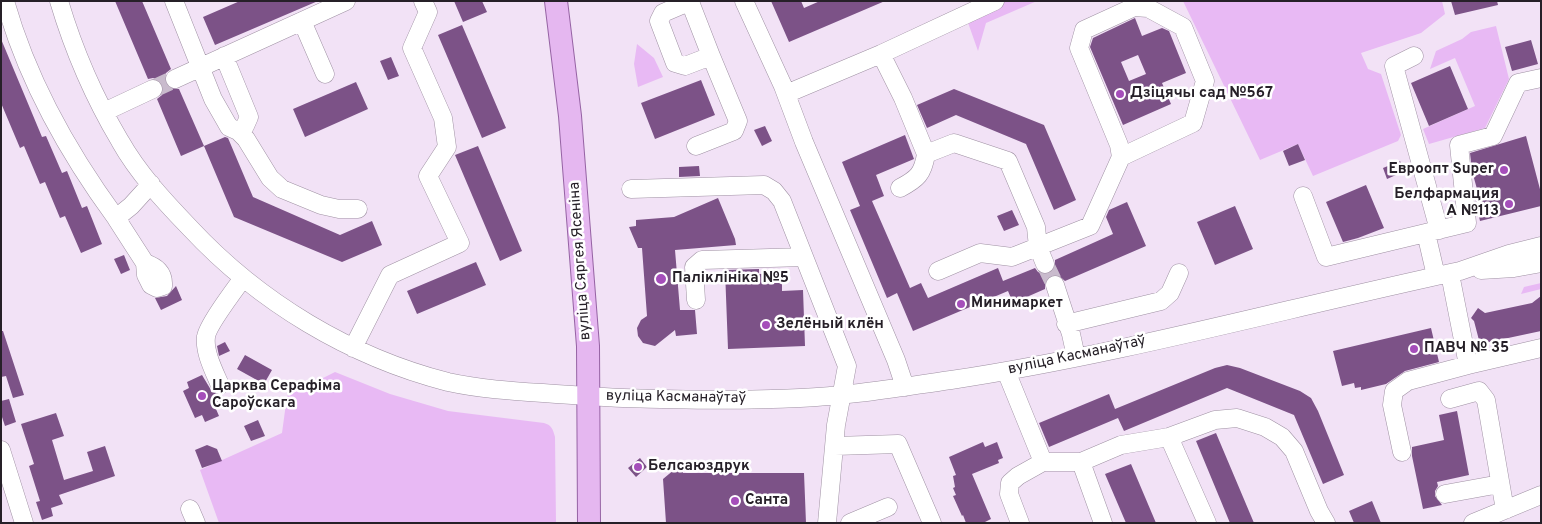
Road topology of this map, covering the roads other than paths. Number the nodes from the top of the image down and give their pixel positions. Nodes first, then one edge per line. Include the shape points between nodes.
1 (5, 1) edge
2 (59, 1) edge
3 (174, 1) edge
4 (346, 1) edge
5 (423, 1) edge
6 (556, 1) edge
7 (744, 1) edge
8 (995, 1) edge
9 (691, 2) edge
10 (302, 21) junction
11 (881, 54) junction
12 (224, 56) junction
13 (711, 56) junction
14 (1414, 56) dead end
15 (201, 67) junction
16 (325, 74) dead end
17 (1541, 78) edge
18 (175, 79) tunnel mouth
19 (153, 89) tunnel mouth
20 (786, 94) junction
21 (104, 112) junction
22 (238, 131) junction
23 (696, 146) dead end
24 (926, 154) junction
25 (1121, 157) junction
26 (151, 184) junction
27 (900, 188) dead end
28 (632, 189) dead end
29 (1303, 196) dead end
30 (358, 209) dead end
31 (116, 218) junction
32 (1432, 231) junction
33 (1541, 246) edge
34 (1038, 248) junction
35 (804, 257) junction
36 (145, 263) dead end
37 (1541, 263) edge
38 (1045, 264) tunnel mouth
39 (938, 271) dead end
40 (1180, 273) dead end
41 (1449, 274) junction
42 (243, 278) junction
43 (1055, 285) tunnel mouth
44 (696, 300) dead end
45 (1066, 324) junction
46 (353, 348) junction
47 (1541, 348) edge
48 (1076, 357) junction
49 (1468, 365) junction
50 (1006, 371) junction
51 (220, 385) dead end
52 (906, 386) junction
53 (841, 395) junction
54 (588, 396) junction
55 (1450, 399) dead end
56 (1170, 438) junction
57 (835, 446) junction
58 (1, 450) edge
59 (1402, 452) dead end
60 (1043, 462) junction
61 (1081, 462) junction
62 (1500, 484) junction
63 (1445, 494) dead end
64 (1540, 497) edge
65 (888, 506) dead end
66 (1505, 510) junction
67 (24, 523) edge
68 (589, 523) edge
69 (826, 523) edge
70 (850, 523) edge
71 (932, 523) edge
72 (1020, 523) edge
73 (1103, 523) edge
74 (1207, 523) edge
75 (1326, 523) edge
76 (1473, 523) edge

1 - 31 street via 29,65 61,134 88,180
2 - 21 street, вуліца Касманаўтаў
3 - 15 street
4 - 10 street
5 - 46 street via 428,12 412,48 443,118 447,147 428,176 460,243 390,275
6 - 54 main road, вуліца Сяргея Ясеніна via 576,184 588,346
7 - 20 street
8 - 11 street
9 - 13 street
9 - 13 street via 663,13 659,21 675,64 684,66
10 - 12 street
10 - 16 street
11 - 20 street
11 - 24 street
12 - 15 street
12 - 22 street via 248,117 245,126
13 - 23 street via 738,120 734,131
14 - 32 street via 1394,66
15 - 18 street
15 - 22 street via 213,99 229,126
17 - 32 street via 1518,83 1508,119 1493,136 1460,144 1467,223
19 - 21 street
20 - 52 street
21 - 26 street, вуліца Касманаўтаў via 121,143
22 - 30 street via 270,178 282,188 322,205
24 - 27 street via 924,169 913,182
24 - 34 street via 954,143 1008,161 1036,227
25 - 25 street via 1193,123 1205,81 1183,27 1148,8 1134,7 1084,30 1079,48
25 - 34 street via 1090,226
26 - 31 street
26 - 42 street, вуліца Касманаўтаў via 209,249
28 - 35 street via 764,185 782,201
29 - 32 street via 1326,257
31 - 36 street
32 - 41 street
33 - 41 street, вуліца Касманаўтаў
34 - 38 street
34 - 39 street via 1012,258 980,253
35 - 44 street via 702,260 694,267
35 - 53 street via 846,366
37 - 41 street, вуліца Касманаўтаў
40 - 45 street via 1170,294 1161,301
41 - 48 street, вуліца Касманаўтаў
41 - 49 street
42 - 46 street, вуліца Касманаўтаў via 298,318
42 - 51 street via 206,337 208,358
43 - 45 street
45 - 48 street
46 - 54 street, вуліца Касманаўтаў via 449,382 498,390
47 - 49 street
48 - 50 street, вуліца Касманаўтаў
49 - 59 street via 1408,381 1394,391 1392,405
50 - 52 street, вуліца Касманаўтаў
50 - 60 street
52 - 53 street, вуліца Касманаўтаў
53 - 54 street, вуліца Касманаўтаў via 731,400
53 - 57 street
54 - 68 main road, вуліца Сяргея Ясеніна
55 - 62 street via 1479,391 1483,394
56 - 61 street via 1122,445
56 - 74 street
56 - 75 street via 1215,420 1237,418 1282,437 1294,451
57 - 69 street
57 - 71 street via 898,444
58 - 67 street
60 - 61 street
60 - 72 street via 1010,483 1009,494
61 - 73 street
62 - 63 street
62 - 66 street
64 - 66 street
65 - 70 street
66 - 76 street

